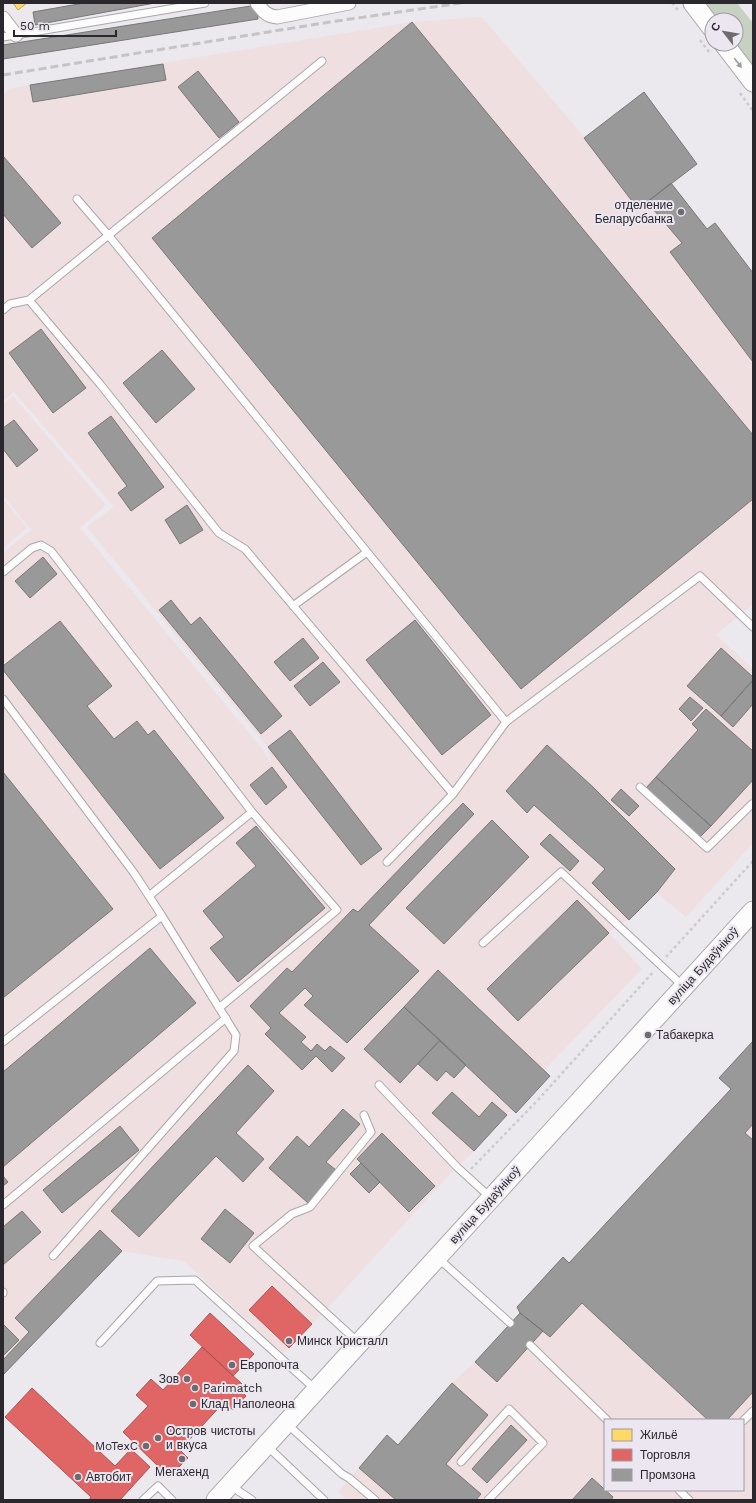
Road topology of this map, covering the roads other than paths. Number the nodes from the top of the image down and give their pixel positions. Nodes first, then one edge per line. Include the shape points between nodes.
1 (205, 3) edge
2 (257, 3) edge
3 (349, 3) edge
4 (693, 3) edge
5 (704, 17) edge
6 (3, 18) edge
7 (16, 34) junction
8 (3, 37) edge
9 (730, 52) edge
10 (322, 61) dead end
11 (753, 82) edge
12 (77, 199) dead end
13 (109, 236) junction
14 (29, 300) junction
15 (3, 310) edge
16 (367, 552) junction
17 (3, 572) edge
18 (293, 606) junction
19 (753, 627) edge
20 (3, 699) edge
21 (506, 722) junction
22 (640, 787) dead end
23 (454, 794) junction
24 (753, 805) edge
25 (252, 812) junction
26 (387, 862) dead end
27 (149, 896) junction
28 (753, 911) edge
29 (162, 916) junction
30 (483, 943) dead end
31 (685, 987) junction
32 (219, 1008) junction
33 (226, 1018) junction
34 (3, 1042) edge
35 (378, 1085) dead end
36 (364, 1115) dead end
37 (491, 1198) junction
38 (3, 1205) edge
39 (53, 1256) dead end
40 (437, 1258) junction
41 (510, 1323) dead end
42 (100, 1343) dead end
43 (359, 1343) junction
44 (530, 1345) dead end
45 (316, 1390) junction
46 (753, 1411) edge
47 (606, 1419) edge
48 (744, 1420) edge
49 (286, 1423) junction
50 (266, 1445) junction
51 (461, 1462) dead end
52 (230, 1485) junction
53 (680, 1491) edge
54 (143, 1500) edge
55 (172, 1500) edge
56 (216, 1500) edge
57 (252, 1500) edge
58 (324, 1500) edge
59 (375, 1500) edge
60 (488, 1500) edge
61 (689, 1500) edge

1 - 7 lane
2 - 3 street via 269,16 277,17
4 - 5 main road
6 - 7 street
7 - 8 lane
9 -> 11 main road
10 - 13 lane
12 - 13 lane
13 - 14 lane
13 - 16 lane
14 - 15 lane via 10,304
14 - 18 lane via 219,533 245,549
16 - 18 lane
16 - 21 lane
17 - 25 lane via 32,548 41,545 51,551
18 - 23 lane
19 - 21 lane via 700,576
20 - 27 lane via 134,872
21 - 23 lane
22 - 24 lane via 707,848
23 - 26 lane
25 - 27 lane
25 - 32 lane via 337,910
27 - 29 lane
28 - 31 main road, вуліца Будаўнікоў
29 - 32 lane
29 - 34 lane
30 - 31 lane via 561,872
31 - 37 main road, вуліца Будаўнікоў
32 - 33 lane
33 - 38 lane
33 - 39 lane via 236,1035 234,1052
35 - 37 lane via 465,1175
36 - 43 lane via 371,1132 310,1207 292,1214 253,1246
37 - 40 main road, вуліца Будаўнікоў
40 - 41 lane
40 - 43 main road, вуліца Будаўнікоў
42 - 45 lane via 158,1281 195,1280
43 - 45 main road, вуліца Будаўнікоў
44 - 47 lane
45 - 49 main road, вуліца Будаўнікоў
46 - 48 lane
49 - 50 main road, вуліца Будаўнікоў
49 - 59 lane
50 - 52 main road, вуліца Будаўнікоў
50 - 58 lane
51 - 60 lane via 509,1409 543,1443
52 - 56 main road, вуліца Будаўнікоў
52 - 57 lane
53 - 61 lane
54 - 55 lane via 158,1486

